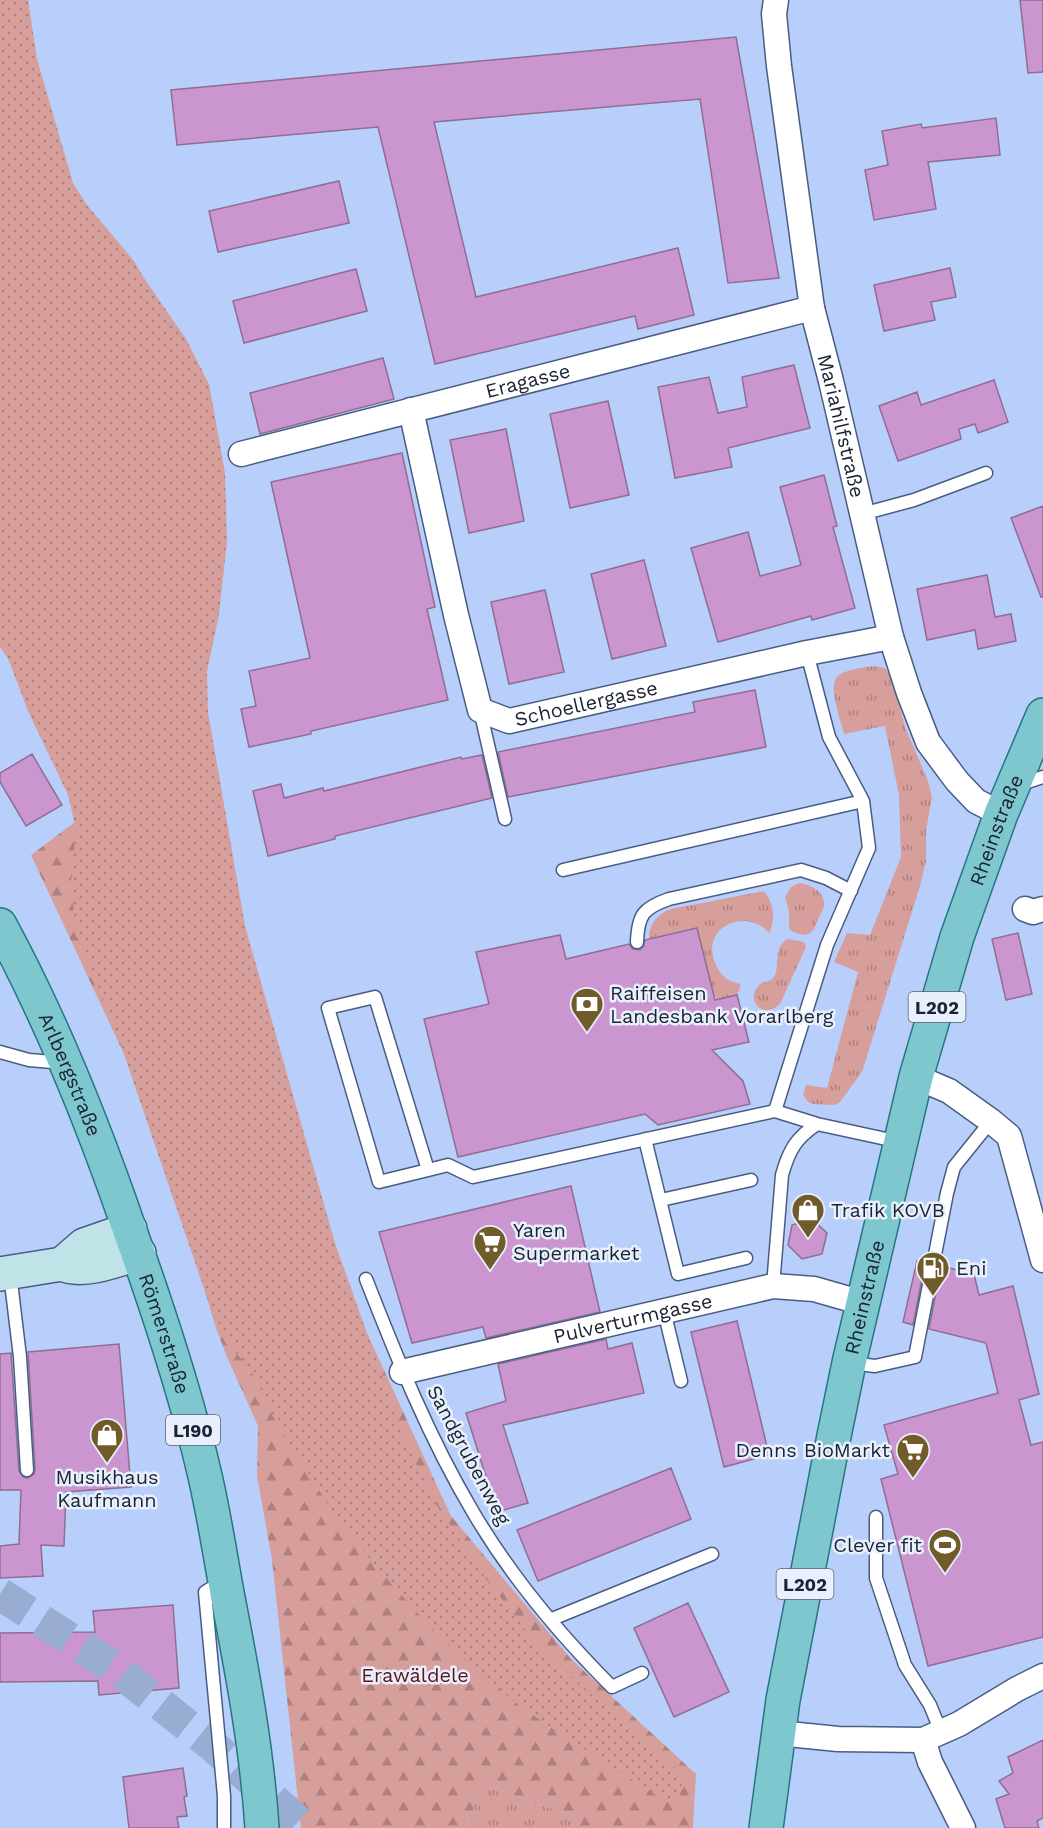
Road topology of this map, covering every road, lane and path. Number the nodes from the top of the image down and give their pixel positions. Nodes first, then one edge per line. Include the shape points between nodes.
1 (776, 0) edge
2 (812, 308) junction
3 (411, 410) junction
4 (241, 454) dead end
5 (986, 473) dead end
6 (862, 514) junction
7 (891, 637) junction
8 (807, 653) junction
9 (480, 710) junction
10 (1043, 714) edge
11 (1043, 777) edge
12 (1006, 800) junction
13 (863, 801) junction
14 (505, 819) dead end
15 (563, 870) dead end
16 (851, 891) junction
17 (0, 925) edge
18 (637, 942) dead end
19 (0, 1052) edge
20 (67, 1064) junction
21 (916, 1077) junction
22 (775, 1111) junction
23 (991, 1120) junction
24 (817, 1124) junction
25 (645, 1139) junction
26 (901, 1142) junction
27 (428, 1170) junction
28 (751, 1180) dead end
29 (661, 1200) junction
30 (134, 1241) junction
31 (746, 1258) dead end
32 (1043, 1260) edge
33 (5, 1273) edge
34 (366, 1279) dead end
35 (774, 1287) junction
36 (863, 1303) junction
37 (664, 1311) junction
38 (849, 1363) junction
39 (402, 1372) junction
40 (681, 1381) dead end
41 (27, 1470) dead end
42 (876, 1517) dead end
43 (712, 1554) dead end
44 (225, 1580) junction
45 (552, 1619) junction
46 (642, 1673) dead end
47 (1043, 1676) edge
48 (778, 1733) junction
49 (932, 1736) junction
50 (224, 1828) edge
51 (262, 1828) edge
52 (766, 1828) edge
53 (963, 1828) edge

1 - 2 street, Mariahilfstraße via 779,66
2 - 3 street, Eragasse
2 - 6 street, Mariahilfstraße
3 - 4 street, Eragasse
3 - 9 street
5 - 6 lane via 914,500
6 - 7 street, Mariahilfstraße
7 - 8 street, Schoellergasse
7 - 12 street, Mariahilfstraße via 928,742 976,801
8 - 9 street, Schoellergasse via 509,721
8 - 13 lane via 829,737
9 - 14 lane
10 - 12 main road, Rheinstraße / L202
11 - 12 lane
12 - 21 main road, Rheinstraße / L202 via 957,937
13 - 15 lane
13 - 16 lane via 868,848
16 - 18 lane via 801,870 669,899 646,910 640,918
16 - 22 lane via 827,945
17 - 20 main road, Arlbergstraße / L190
19 - 20 lane
20 - 30 main road, Arlbergstraße / L190
21 - 23 street via 950,1091
21 - 26 main road, Rheinstraße / L202
22 - 24 lane
22 - 25 lane
23 - 32 street via 1009,1136
23 - 38 lane via 954,1167 915,1357 875,1366
24 - 26 lane
24 - 35 lane via 794,1145 784,1167
25 - 27 lane via 473,1177 448,1165
25 - 29 lane
26 - 36 main road, Rheinstraße / L202
27 - 27 lane via 375,997 328,1008 379,1182
28 - 29 lane
29 - 31 lane via 678,1274
30 - 33 main road via 84,1245 62,1264
30 - 44 main road, Römerstraße / L190 via 184,1397 205,1476
33 - 41 lane via 20,1358
34 - 39 lane, Sandgrubenweg
35 - 36 street, Pulverturmgasse via 814,1289
35 - 37 street, Pulverturmgasse
36 - 38 main road, Rheinstraße / L202
37 - 39 street, Pulverturmgasse
37 - 40 lane
38 - 48 main road, Rheinstraße / L202
39 - 45 lane, Sandgrubenweg via 474,1513 526,1591
42 - 49 lane via 876,1578 905,1665 930,1705
43 - 45 lane
44 - 50 lane via 205,1592
44 - 51 main road, Römerstraße / L190 via 240,1658
45 - 46 lane, Sandgrubenweg via 612,1688
47 - 49 street
48 - 49 street via 838,1738
48 - 52 main road, Rheinstraße / L202
49 - 53 street via 930,1762

